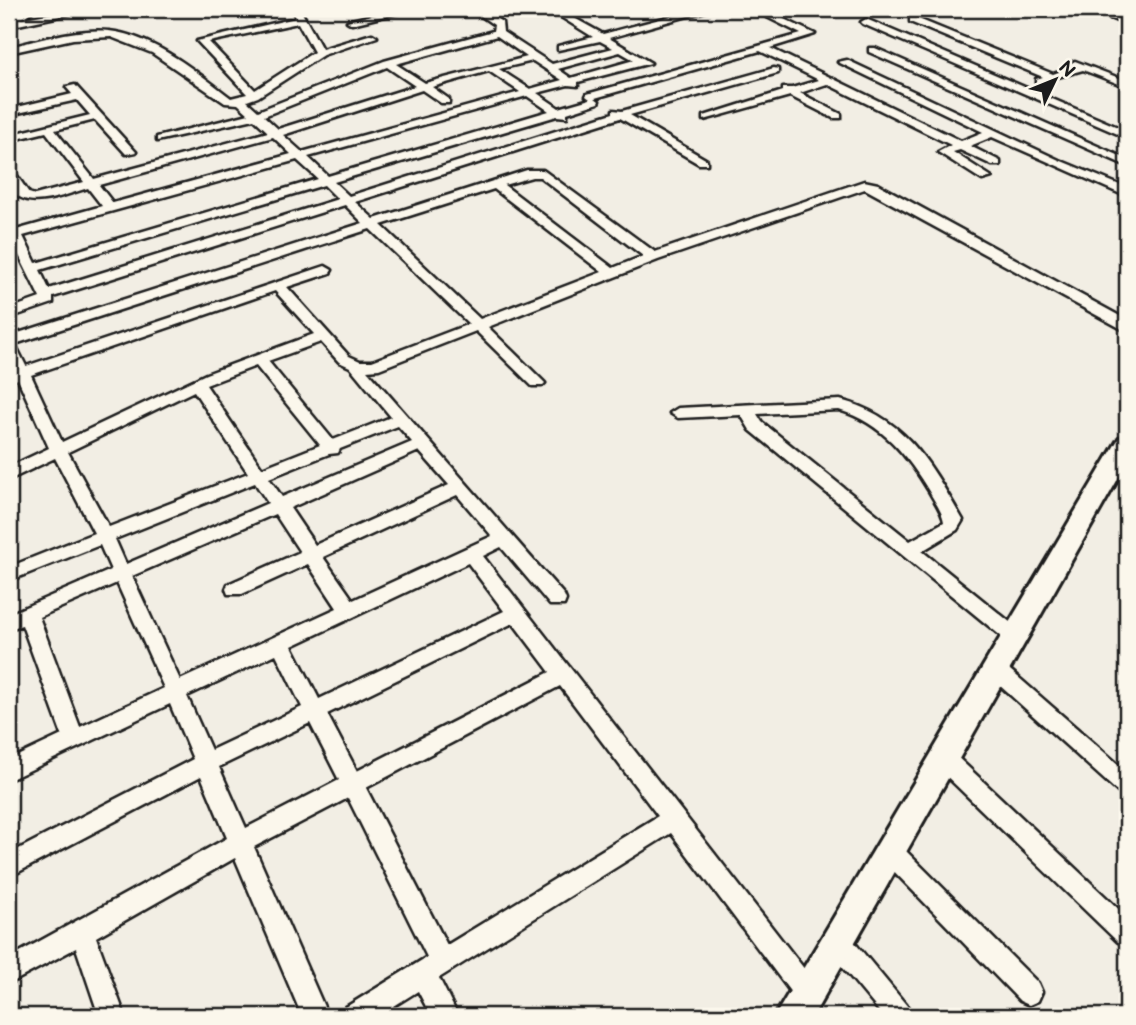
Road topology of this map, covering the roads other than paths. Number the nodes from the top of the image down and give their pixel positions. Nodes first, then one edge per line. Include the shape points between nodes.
1 (31, 9) edge
2 (88, 9) edge
3 (250, 9) edge
4 (296, 9) edge
5 (405, 9) edge
6 (475, 9) edge
7 (552, 9) edge
8 (708, 9) edge
9 (756, 9) edge
10 (1092, 9) edge
11 (238, 11) dead end
12 (302, 19) junction
13 (913, 20) dead end
14 (866, 22) dead end
15 (1127, 22) edge
16 (9, 24) edge
17 (498, 33) junction
18 (600, 37) junction
19 (561, 48) dead end
20 (620, 49) junction
21 (763, 49) junction
22 (9, 50) edge
23 (872, 50) dead end
24 (319, 53) junction
25 (534, 58) junction
26 (843, 62) dead end
27 (388, 63) junction
28 (550, 68) junction
29 (493, 69) junction
30 (774, 71) dead end
31 (920, 71) junction
32 (760, 75) junction
33 (1052, 77) junction
34 (830, 80) junction
35 (570, 81) junction
36 (888, 83) junction
37 (1127, 84) edge
38 (423, 86) junction
39 (71, 87) dead end
40 (1020, 88) junction
41 (529, 92) junction
42 (791, 92) junction
43 (254, 94) junction
44 (79, 96) junction
45 (592, 99) junction
46 (240, 100) junction
47 (988, 100) junction
48 (444, 101) dead end
49 (9, 112) edge
50 (559, 112) junction
51 (621, 114) junction
52 (257, 115) junction
53 (99, 116) junction
54 (837, 116) dead end
55 (708, 118) dead end
56 (48, 128) junction
57 (582, 128) junction
58 (994, 132) junction
59 (276, 133) junction
60 (1127, 135) edge
61 (9, 138) edge
62 (161, 139) dead end
63 (960, 145) junction
64 (130, 152) dead end
65 (298, 155) junction
66 (704, 162) dead end
67 (996, 163) dead end
68 (1127, 163) edge
69 (9, 173) edge
70 (986, 177) dead end
71 (323, 180) junction
72 (91, 183) junction
73 (495, 184) junction
74 (1127, 192) edge
75 (347, 201) junction
76 (110, 208) junction
77 (372, 224) junction
78 (12, 235) edge
79 (653, 257) junction
80 (32, 268) junction
81 (325, 270) dead end
82 (611, 273) junction
83 (278, 286) junction
84 (45, 295) junction
85 (9, 314) edge
86 (478, 325) junction
87 (1127, 326) edge
88 (323, 336) junction
89 (9, 343) edge
90 (259, 360) junction
91 (357, 365) junction
92 (15, 375) edge
93 (537, 383) dead end
94 (197, 384) junction
95 (749, 412) junction
96 (678, 413) dead end
97 (401, 419) junction
98 (423, 443) junction
99 (1127, 443) edge
100 (331, 449) junction
101 (58, 450) junction
102 (9, 474) edge
103 (258, 475) junction
104 (458, 488) junction
105 (279, 506) junction
106 (105, 537) junction
107 (504, 538) junction
108 (909, 550) junction
109 (471, 554) junction
110 (312, 555) junction
111 (9, 574) edge
112 (122, 574) junction
113 (235, 589) dead end
114 (557, 600) dead end
115 (350, 611) junction
116 (517, 613) junction
117 (18, 618) edge
118 (1014, 636) junction
119 (281, 643) junction
120 (995, 669) junction
121 (564, 674) junction
122 (176, 693) junction
123 (316, 710) junction
124 (74, 739) junction
125 (944, 759) junction
126 (206, 764) junction
127 (9, 770) edge
128 (352, 784) junction
129 (1127, 786) edge
130 (673, 819) junction
131 (240, 843) junction
132 (890, 850) junction
133 (9, 866) edge
134 (82, 931) junction
135 (1127, 933) edge
136 (836, 942) junction
137 (433, 968) junction
138 (9, 972) edge
139 (1029, 992) dead end
140 (800, 1004) edge
141 (112, 1016) edge
142 (315, 1016) edge
143 (355, 1016) edge
144 (446, 1016) edge
145 (899, 1016) edge

1 - 16 street
2 - 16 street
3 - 11 street
4 - 12 street
5 - 24 street via 350,17 372,37
6 - 17 street via 499,24
7 - 18 street
8 - 18 street
9 - 21 street via 810,34
10 - 15 street
12 - 24 street
12 - 43 street via 202,41
13 - 33 street
14 - 40 street
17 - 25 street
17 - 27 street
18 - 19 street
18 - 20 street
20 - 28 street
20 - 35 street via 647,63
21 - 34 street
21 - 45 street
22 - 46 street via 93,34 123,36 202,80 229,101
23 - 31 street
24 - 43 street
25 - 28 street
25 - 29 street
26 - 36 street
27 - 38 street
27 - 52 street
28 - 35 street
29 - 38 street
29 - 41 street
30 - 32 street
31 - 36 street
31 - 47 street
32 - 42 street
32 - 51 street
33 - 37 street via 1079,65
33 - 40 street
34 - 42 street
34 - 63 street
35 - 41 street
35 - 45 street
36 - 58 street
38 - 48 street
38 - 59 street
39 - 44 street
40 - 47 street
40 - 60 street
41 - 50 street
41 - 65 street
42 - 54 street
42 - 55 street
43 - 46 street
44 - 49 street
44 - 53 street
45 - 50 street
45 - 51 street
46 - 52 street
47 - 68 street
50 - 57 street
50 - 71 street
51 - 57 street
51 - 66 street
52 - 59 street
52 - 62 street
53 - 56 street
53 - 64 street
56 - 61 street
56 - 72 street
57 - 75 street
58 - 63 street
58 - 74 street
59 - 65 street
59 - 72 street
63 - 67 street
63 - 70 street via 944,154
65 - 71 street
65 - 76 street
69 - 72 street via 25,197 32,199
71 - 75 street
71 - 80 street
72 - 76 street
73 - 77 street
73 - 79 street via 543,174
73 - 82 street
75 - 77 street
75 - 84 street
76 - 78 street
77 - 86 street
77 - 89 street
78 - 80 street
79 - 82 street
79 - 87 street via 867,185
80 - 84 street
81 - 83 street
82 - 86 street
83 - 88 street
83 - 92 street
84 - 85 street via 46,302
86 - 91 street via 381,364
86 - 93 street
88 - 90 street
88 - 91 street via 344,359
89 - 92 street
90 - 94 street
90 - 100 street
91 - 97 street
92 - 101 street
94 - 101 street
94 - 103 street
95 - 96 street
95 - 108 street via 756,426
95 - 108 street via 827,405 853,408 909,446 954,520
97 - 98 street
97 - 100 street
98 - 104 street
98 - 105 street
99 - 118 main road
100 - 103 street
101 - 102 street
101 - 106 street
103 - 105 street
103 - 106 street
104 - 107 street
104 - 110 street
105 - 110 street
105 - 112 street
106 - 111 street
106 - 112 street
107 - 109 street
107 - 114 street
108 - 118 street
109 - 115 street
109 - 116 street
110 - 113 street
110 - 115 street
112 - 117 street
112 - 122 street
115 - 119 street
116 - 121 street
116 - 123 street
117 - 124 street
118 - 120 main road
119 - 122 street
119 - 123 street
120 - 125 main road
120 - 129 street
121 - 128 street
121 - 130 street
122 - 124 street
122 - 126 street
123 - 126 street
123 - 128 street
124 - 127 street
125 - 132 main road
125 - 135 street
126 - 131 street
126 - 133 street
128 - 131 street
128 - 137 street
130 - 137 street
130 - 140 street
131 - 134 street
131 - 142 street
132 - 136 main road
132 - 139 street
134 - 138 street
134 - 141 street
136 - 140 main road
136 - 145 street
137 - 143 street
137 - 144 street

